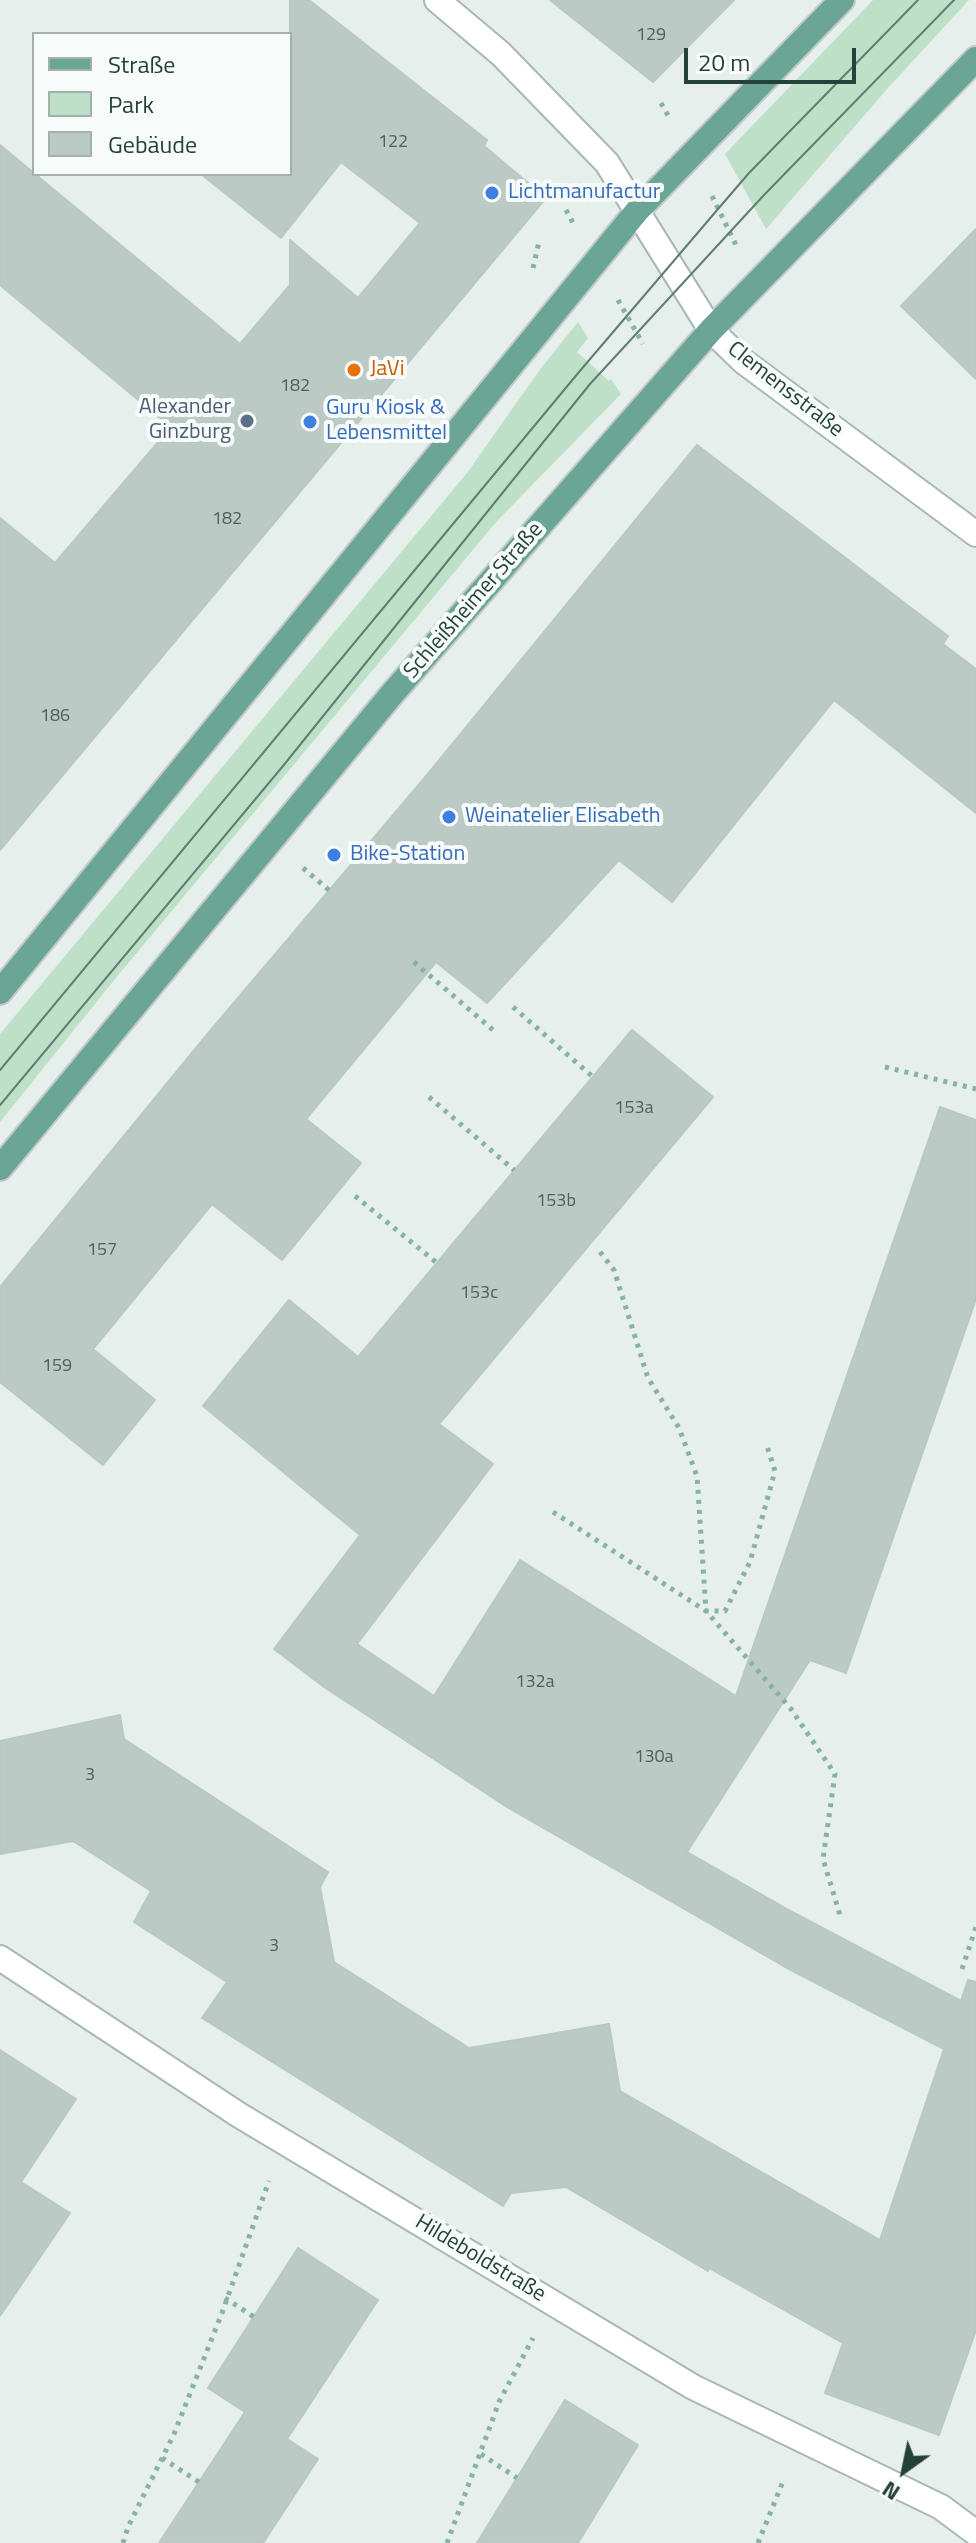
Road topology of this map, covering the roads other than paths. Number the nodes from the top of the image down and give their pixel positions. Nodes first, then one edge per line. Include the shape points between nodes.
1 (437, 0) edge
2 (842, 0) edge
3 (976, 59) edge
4 (637, 211) junction
5 (711, 330) junction
6 (976, 534) edge
7 (0, 992) edge
8 (0, 1168) edge
9 (0, 1958) edge
10 (976, 2533) edge

1 - 4 street, Clemensstraße via 562,115 607,163
2 - 4 main road
3 - 5 main road, Schleißheimer Straße
4 - 5 street, Clemensstraße
4 - 7 main road
5 - 6 street, Clemensstraße via 743,361
5 - 8 main road, Schleißheimer Straße via 392,694
9 - 10 street, Hildeboldstraße via 282,2141 693,2387 941,2507

